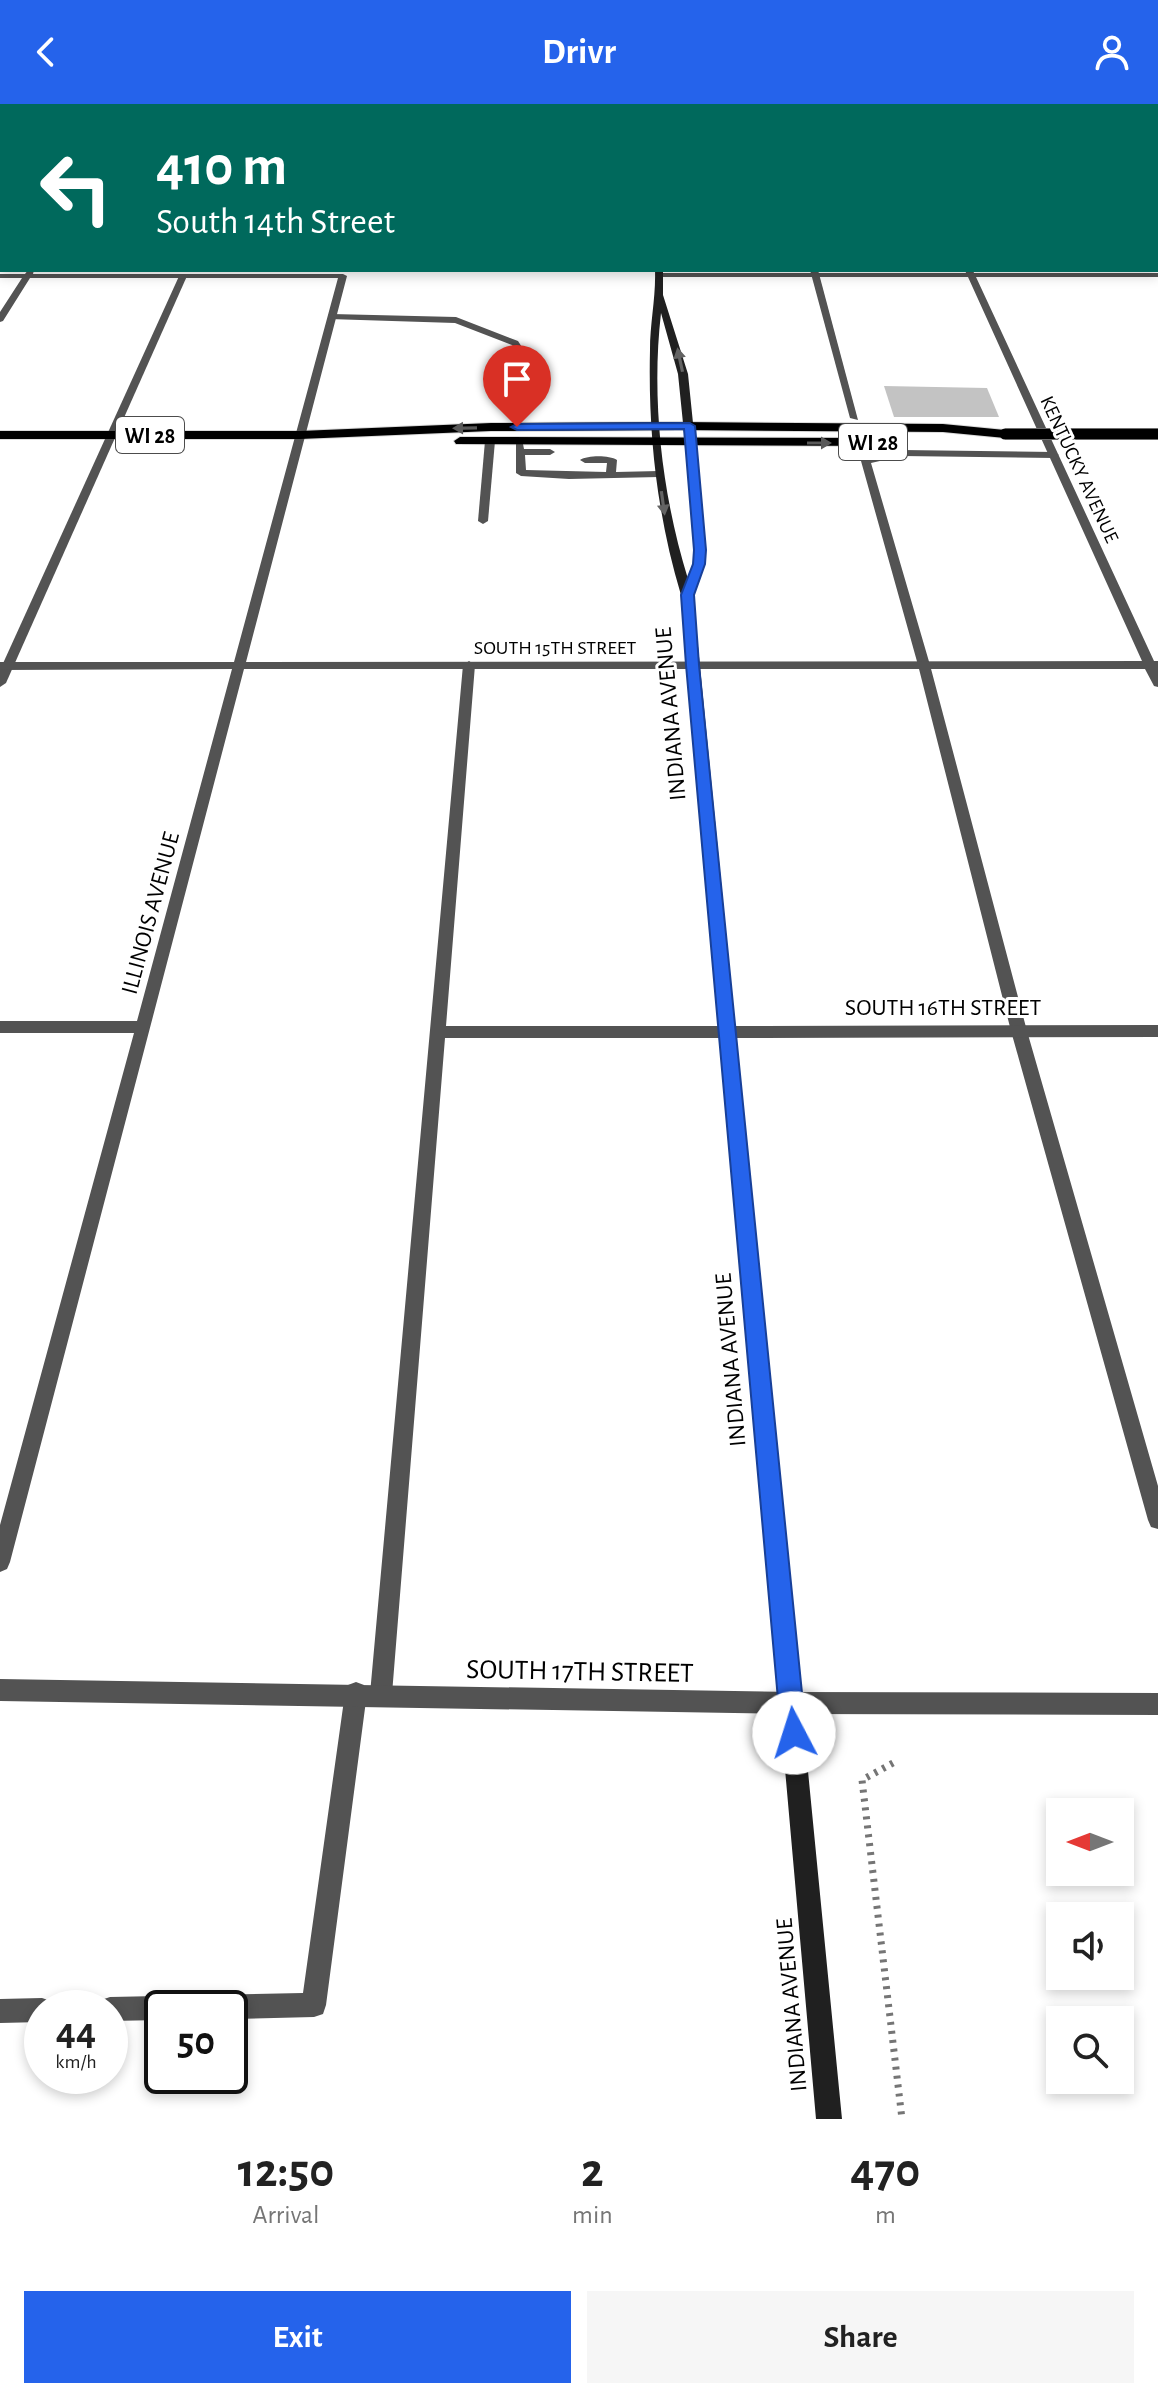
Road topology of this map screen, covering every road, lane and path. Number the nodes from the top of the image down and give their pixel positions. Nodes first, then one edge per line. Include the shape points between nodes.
1 (659, 272) edge
2 (814, 272) edge
3 (29, 273) edge
4 (970, 273) edge
5 (1129, 273) edge
6 (1158, 275) edge
7 (0, 276) edge
8 (183, 276) junction
9 (661, 296) junction
10 (332, 317) junction
11 (0, 319) edge
12 (521, 410) dead end
13 (855, 418) dead end
14 (654, 426) junction
15 (690, 426) junction
16 (1005, 434) junction
17 (1158, 434) edge
18 (0, 435) edge
19 (113, 435) junction
20 (300, 435) junction
21 (490, 441) junction
22 (655, 442) junction
23 (690, 442) junction
24 (520, 451) junction
25 (1054, 455) junction
26 (550, 456) dead end
27 (585, 456) dead end
28 (659, 474) junction
29 (611, 475) junction
30 (483, 521) dead end
31 (687, 595) junction
32 (469, 665) junction
33 (693, 665) junction
34 (924, 665) junction
35 (1154, 665) edge
36 (4, 666) edge
37 (238, 666) junction
38 (0, 683) edge
39 (1158, 683) edge
40 (0, 1027) edge
41 (142, 1027) junction
42 (1019, 1031) junction
43 (1158, 1031) edge
44 (437, 1032) junction
45 (728, 1032) junction
46 (1158, 1520) edge
47 (0, 1562) edge
48 (0, 1690) edge
49 (356, 1693) junction
50 (381, 1694) junction
51 (791, 1703) junction
52 (1158, 1704) edge
53 (893, 1763) dead end
54 (128, 2009) edge
55 (24, 2010) edge
56 (0, 2011) edge
57 (829, 2119) edge
58 (902, 2119) edge

1 - 2 street
1 - 9 main road, INDIANA AVENUE
2 - 4 street
2 - 13 street
3 - 7 street
3 - 8 street
3 - 11 street
4 - 5 street
4 - 25 street, KENTUCKY AVENUE
5 - 6 street
8 - 10 street, ILLINOIS AVENUE via 343,276
8 - 19 street
9 - 14 main road, INDIANA AVENUE via 654,345
15 -> 9 main road, INDIANA AVENUE via 677,347
10 - 12 street via 456,320 515,343 523,355
10 - 20 street, ILLINOIS AVENUE
14 - 15 main road, WI 28
14 -> 20 main road, WI 28
14 - 22 main road, INDIANA AVENUE
15 - 16 main road, WI 28 via 943,428
15 - 23 main road, INDIANA AVENUE
16 - 17 main road, WI 28, bridge
23 -> 16 main road, WI 28 via 930,441
18 - 19 main road, WI 28
19 - 20 main road, WI 28
19 - 36 street
20 - 21 main road, WI 28
20 - 37 street, ILLINOIS AVENUE
21 - 24 main road, WI 28
21 - 30 street
22 - 23 main road, WI 28
22 - 24 main road, WI 28
22 - 28 main road, INDIANA AVENUE
23 - 31 main road, INDIANA AVENUE via 700,550
24 - 26 street
24 - 29 street via 521,473
25 - 34 street via 902,453 866,461
25 - 35 street, KENTUCKY AVENUE
27 - 29 street via 612,460
28 - 29 street
28 -> 31 main road, INDIANA AVENUE via 672,549
31 - 33 main road, INDIANA AVENUE
32 - 33 street, SOUTH 15TH STREET
32 - 37 street, SOUTH 15TH STREET
32 - 44 street
33 - 34 street, SOUTH 15TH STREET
33 - 45 main road, INDIANA AVENUE
34 - 35 street, SOUTH 15TH STREET
34 - 42 street
35 - 39 street, KENTUCKY AVENUE
36 - 37 street, SOUTH 15TH STREET
36 - 38 street
37 - 41 street, ILLINOIS AVENUE
40 - 41 street
41 - 47 street, ILLINOIS AVENUE
42 - 43 street, SOUTH 16TH STREET
42 - 45 street, SOUTH 16TH STREET
42 - 46 street
44 - 45 street, SOUTH 16TH STREET
44 - 50 street
45 - 51 main road, INDIANA AVENUE
48 - 49 street, SOUTH 17TH STREET
49 - 50 street, SOUTH 17TH STREET
49 - 54 street via 314,2005
50 - 51 street, SOUTH 17TH STREET
51 - 52 street, SOUTH 17TH STREET
51 - 57 main road, INDIANA AVENUE
53 - 58 path via 862,1780
55 - 56 street

